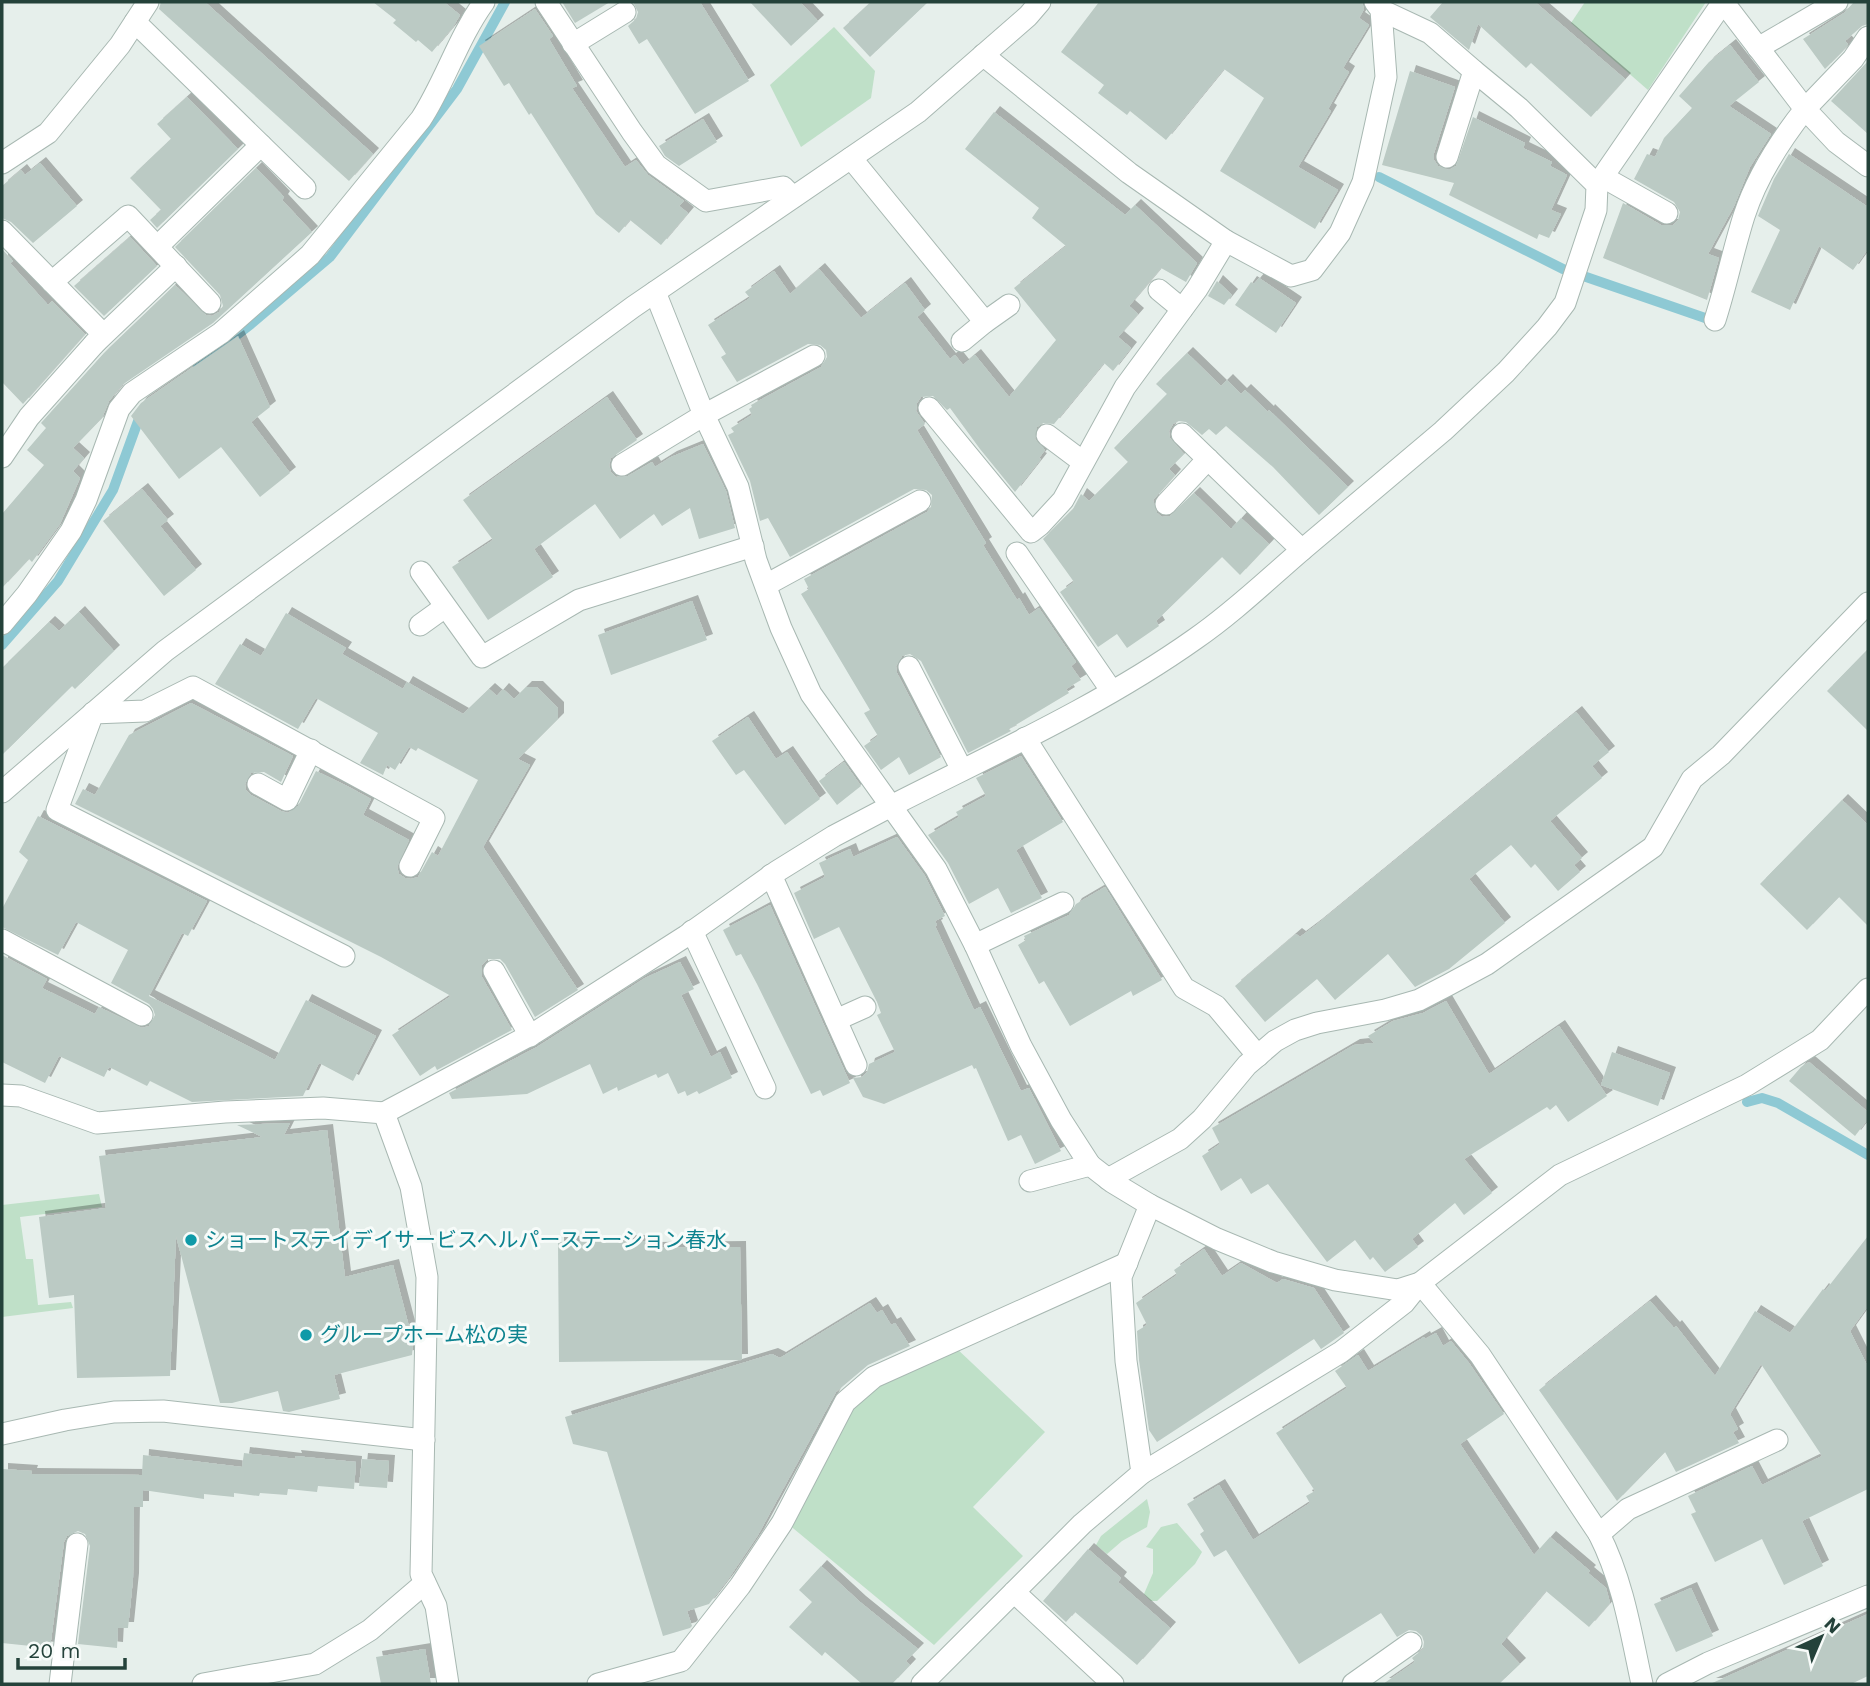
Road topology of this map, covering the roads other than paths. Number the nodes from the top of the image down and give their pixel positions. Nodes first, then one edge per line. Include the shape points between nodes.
1 (148, 2) edge
2 (484, 2) edge
3 (546, 2) edge
4 (1040, 2) edge
5 (1723, 2) edge
6 (1837, 2) edge
7 (1378, 6) edge
8 (625, 12) dead end
9 (135, 22) junction
10 (1868, 37) edge
11 (573, 44) junction
12 (1758, 48) junction
13 (983, 55) junction
14 (1474, 71) junction
15 (1805, 109) junction
16 (261, 145) junction
17 (851, 158) junction
18 (1447, 158) dead end
19 (2, 163) edge
20 (1868, 166) edge
21 (1600, 181) junction
22 (305, 188) dead end
23 (793, 197) junction
24 (1667, 213) dead end
25 (2, 231) edge
26 (1226, 242) junction
27 (158, 246) junction
28 (176, 266) junction
29 (52, 282) junction
30 (1159, 290) dead end
31 (655, 292) junction
32 (210, 303) dead end
33 (1009, 305) dead end
34 (1182, 309) junction
35 (1714, 320) dead end
36 (985, 322) junction
37 (962, 341) dead end
38 (93, 346) junction
39 (814, 356) dead end
40 (929, 408) dead end
41 (705, 415) junction
42 (1182, 433) dead end
43 (1047, 435) dead end
44 (2, 457) edge
45 (1208, 459) junction
46 (1083, 462) junction
47 (622, 465) dead end
48 (920, 501) dead end
49 (1166, 503) dead end
50 (753, 546) junction
51 (1302, 551) junction
52 (1017, 553) dead end
53 (421, 572) dead end
54 (766, 585) junction
55 (1868, 603) edge
56 (445, 607) junction
57 (2, 624) edge
58 (420, 625) dead end
59 (909, 667) dead end
60 (1111, 690) junction
61 (93, 713) junction
62 (1025, 738) junction
63 (311, 750) junction
64 (962, 770) junction
65 (258, 784) dead end
66 (2, 792) edge
67 (891, 806) junction
68 (410, 866) dead end
69 (771, 875) junction
70 (1063, 903) dead end
71 (692, 931) junction
72 (2, 940) edge
73 (975, 945) junction
74 (344, 956) dead end
75 (494, 971) dead end
76 (1868, 989) edge
77 (865, 1007) dead end
78 (142, 1015) dead end
79 (836, 1020) junction
80 (530, 1036) junction
81 (1258, 1056) junction
82 (856, 1065) dead end
83 (765, 1088) dead end
84 (2, 1095) edge
85 (384, 1113) junction
86 (1090, 1165) junction
87 (1108, 1180) junction
88 (1030, 1181) dead end
89 (1150, 1205) junction
90 (1127, 1263) junction
91 (1420, 1283) junction
92 (2, 1434) edge
93 (424, 1440) junction
94 (1777, 1440) dead end
95 (1142, 1473) junction
96 (1599, 1534) junction
97 (77, 1544) dead end
98 (425, 1583) junction
99 (1014, 1592) junction
100 (1868, 1597) edge
101 (1411, 1643) dead end
102 (216, 1683) edge
103 (60, 1684) edge
104 (448, 1684) edge
105 (598, 1684) edge
106 (922, 1684) edge
107 (1113, 1684) edge
108 (1353, 1684) edge
109 (1642, 1684) edge
110 (1667, 1684) edge

1 - 9 street
2 - 57 street via 468,23 421,119 310,255 222,332 132,393 119,409 71,531
3 - 11 street
4 - 13 street
5 - 12 street
5 - 21 street
6 - 12 street
7 - 14 street via 1430,33
7 - 26 street via 1386,77 1363,182 1340,233 1312,270 1291,276
8 - 11 street
9 - 16 street
9 - 19 street via 48,133
10 - 15 street
11 - 23 street via 656,165 706,201 783,187
12 - 15 street
13 - 17 street via 918,112
13 - 26 street via 1129,173
14 - 18 street
14 - 21 street
15 - 20 street via 1836,142
15 - 35 street via 1759,179
16 - 22 street
16 - 27 street
17 - 23 street
17 - 36 street
21 - 24 street
21 - 51 street via 1596,210 1565,303 1547,327 1443,431
23 - 31 street
25 - 29 street
26 - 34 street
27 - 28 street
27 - 29 street via 128,216
28 - 32 street
28 - 38 street
29 - 38 street via 103,334
30 - 34 street
31 - 41 street
31 - 61 street via 165,651
33 - 36 street
34 - 46 street via 1125,387
36 - 37 street
38 - 44 street via 29,417
39 - 41 street
40 - 46 street via 1031,532 1063,500
41 - 47 street
41 - 50 street via 738,486
42 - 45 street
43 - 46 street
45 - 49 street
45 - 51 street
48 - 54 street
50 - 54 street
50 - 56 street via 579,600 482,657
51 - 60 street via 1196,638
52 - 60 street
53 - 56 street
54 - 67 street via 811,694
55 - 81 street via 1721,755 1692,779 1653,847 1487,964 1448,985 1407,1004 1295,1030
56 - 58 street
59 - 64 street
60 - 62 street
61 - 63 street via 145,711 193,687
61 - 66 street
61 - 74 street via 57,810
62 - 64 street
62 - 81 street via 1184,988 1216,1006
63 - 65 street via 287,800
63 - 68 street via 434,818
64 - 67 street
67 - 69 street
67 - 73 street via 936,869
69 - 71 street
69 - 79 street
70 - 73 street
71 - 80 street
71 - 83 street
72 - 78 street
73 - 86 street via 1021,1046
75 - 80 street
76 - 91 street via 1820,1040 1747,1085 1560,1175
77 - 79 street
79 - 82 street
80 - 85 street
81 - 87 street via 1180,1139
84 - 85 street via 21,1096 97,1123 323,1108
85 - 93 street via 411,1186 427,1276
86 - 87 street
86 - 88 street
87 - 89 street
89 - 90 street
89 - 91 street via 1261,1257 1335,1280 1398,1290
90 - 95 street via 1121,1277 1126,1361
90 - 105 street via 874,1377 856,1390 845,1402 782,1523 681,1661
91 - 95 street via 1404,1303 1341,1352
91 - 96 street via 1480,1355
92 - 93 street via 114,1412 163,1411
93 - 98 street via 421,1574
94 - 96 street via 1628,1509
95 - 99 street via 1082,1524
96 - 109 street via 1622,1593
97 - 103 street
98 - 102 street via 370,1630 315,1664
98 - 104 street via 436,1606
99 - 106 street
99 - 107 street
100 - 110 street
101 - 108 street

